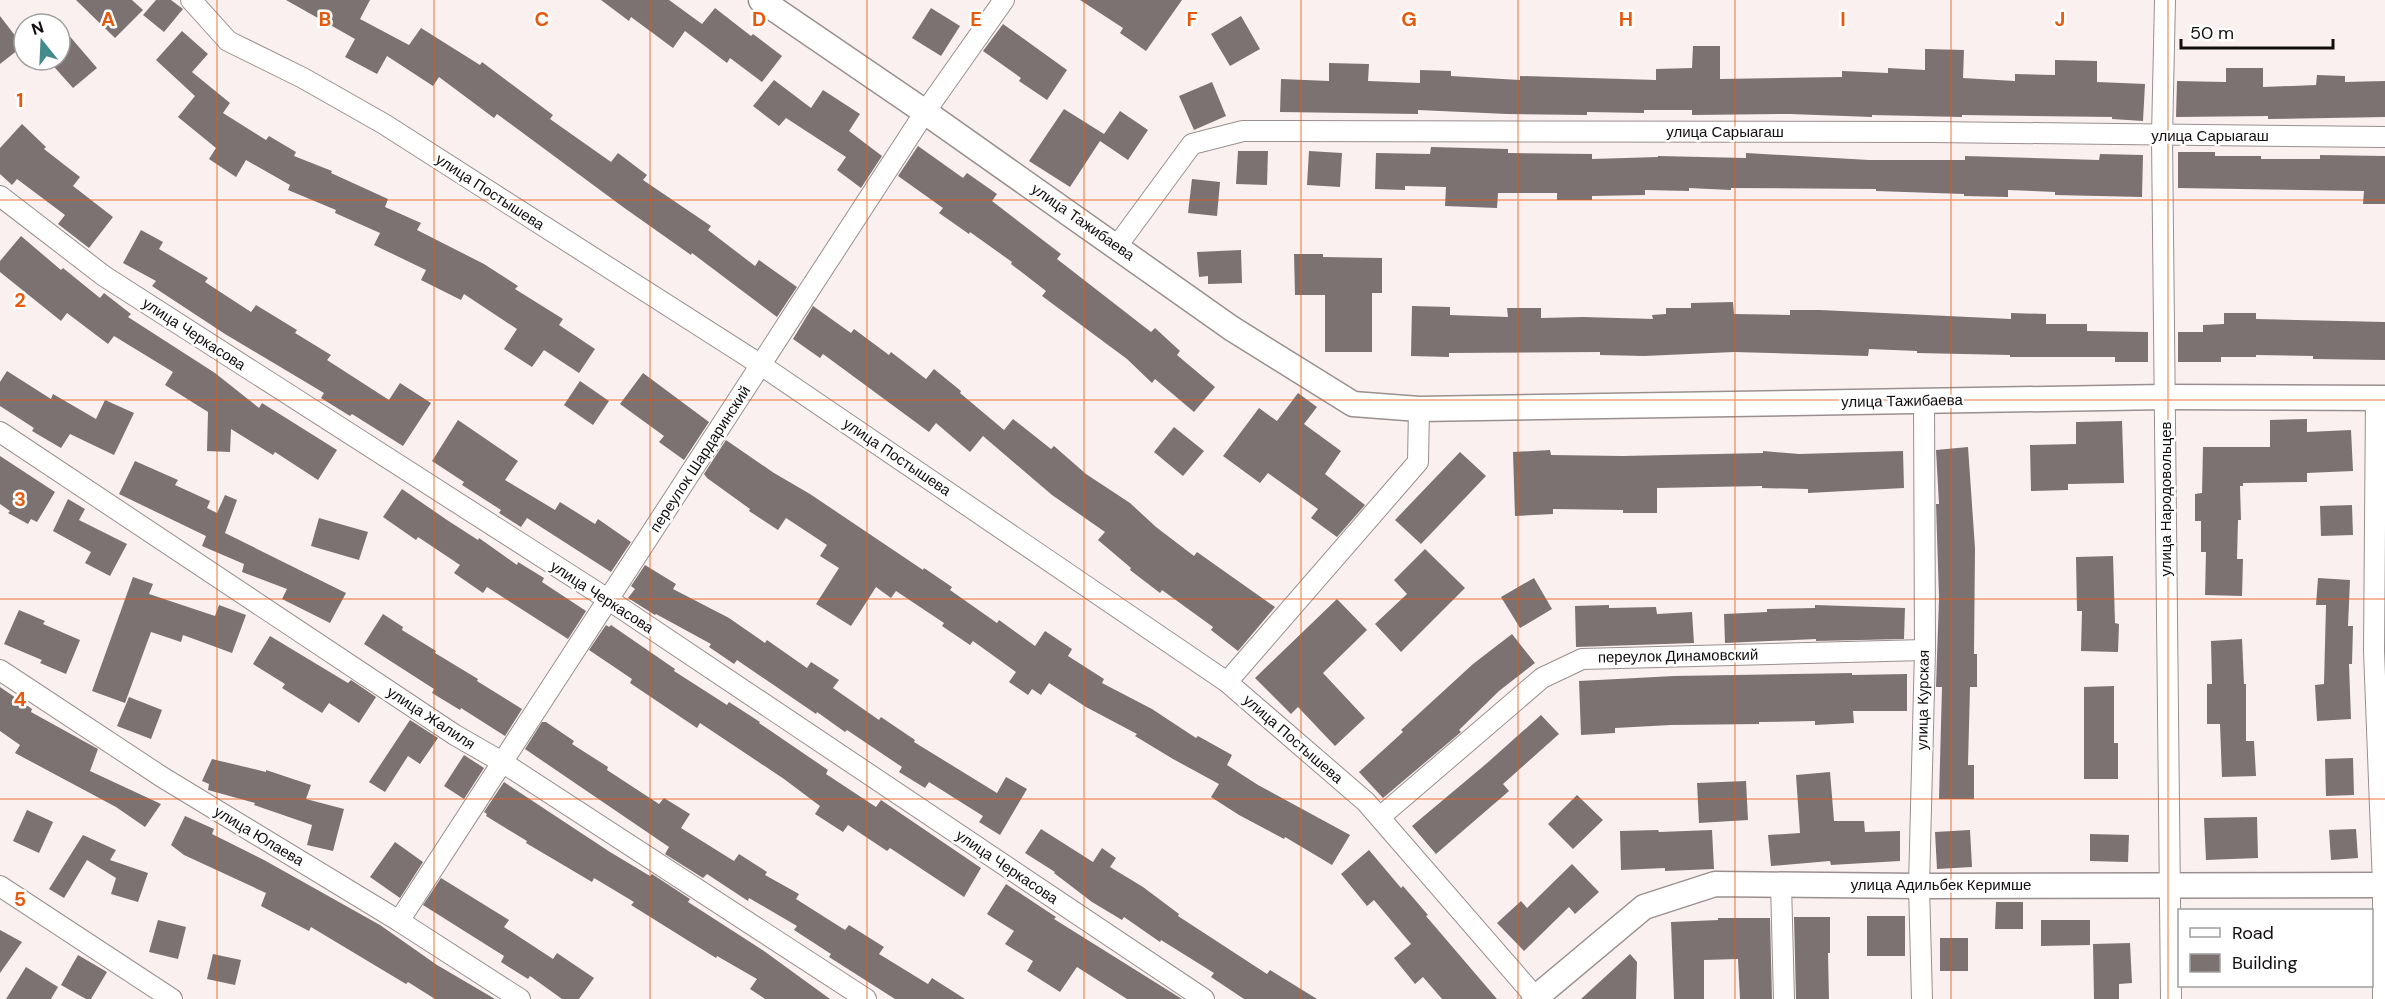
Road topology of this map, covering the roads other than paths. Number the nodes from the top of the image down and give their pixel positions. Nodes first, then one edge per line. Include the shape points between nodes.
1 (192, 0) edge
2 (761, 0) edge
3 (1004, 0) edge
4 (2165, 0) edge
5 (925, 112) junction
6 (2162, 136) junction
7 (2385, 137) edge
8 (0, 196) edge
9 (1118, 246) junction
10 (761, 365) junction
11 (2165, 397) junction
12 (2381, 398) edge
13 (1924, 400) junction
14 (1419, 409) junction
15 (0, 432) edge
16 (609, 600) junction
17 (1925, 650) junction
18 (2379, 651) edge
19 (0, 670) edge
20 (1227, 682) junction
21 (502, 762) junction
22 (1380, 817) junction
23 (1780, 884) junction
24 (2169, 885) junction
25 (2384, 885) edge
26 (0, 886) edge
27 (1919, 886) junction
28 (399, 921) junction
29 (1536, 998) edge
30 (172, 999) edge
31 (520, 999) edge
32 (866, 999) edge
33 (1204, 999) edge
34 (1784, 999) edge
35 (1922, 999) edge
36 (2171, 999) edge
37 (2383, 999) edge

1 - 10 street, улица Постышева via 228,41 384,124
2 - 5 street, улица Тажибаева
3 - 5 street, переулок Шардаринский
4 - 6 street, улица Народовольцев
5 - 9 street, улица Тажибаева
5 - 10 street, переулок Шардаринский
6 - 7 street, улица Сарыагаш
6 - 9 street, улица Сарыагаш via 1243,131 1192,144
6 - 11 street, улица Народовольцев
8 - 16 street, улица Черкасова via 104,276
9 - 14 street, улица Тажибаева via 1231,328 1353,404
10 - 16 street, переулок Шардаринский
10 - 20 street, улица Постышева
11 - 12 street, улица Тажибаева
11 - 13 street, улица Тажибаева
11 - 24 street, улица Народовольцев
12 - 18 street
13 - 14 street, улица Тажибаева
13 - 17 street, улица Курская
14 - 20 street via 1418,462
15 - 21 street, улица Жалиля via 455,735
16 - 21 street, переулок Шардаринский
16 - 33 street, улица Черкасова
17 - 22 street, переулок Динамовский via 1582,659 1542,678
17 - 27 street, улица Курская
18 - 25 street
19 - 28 street, улица Юлаева via 162,777
20 - 22 street, улица Постышева
21 - 28 street, переулок Шардаринский
21 - 32 street, улица Жалиля
22 - 29 street, улица Постышева
23 - 27 street, улица Адильбек Керимше
23 - 29 street, улица Адильбек Керимше via 1715,884 1644,907
23 - 34 street
24 - 25 street, улица Адильбек Керимше
24 - 27 street, улица Адильбек Керимше
24 - 36 street, улица Народовольцев
25 - 37 street
26 - 30 street
27 - 35 street, улица Курская
28 - 31 street, улица Юлаева

